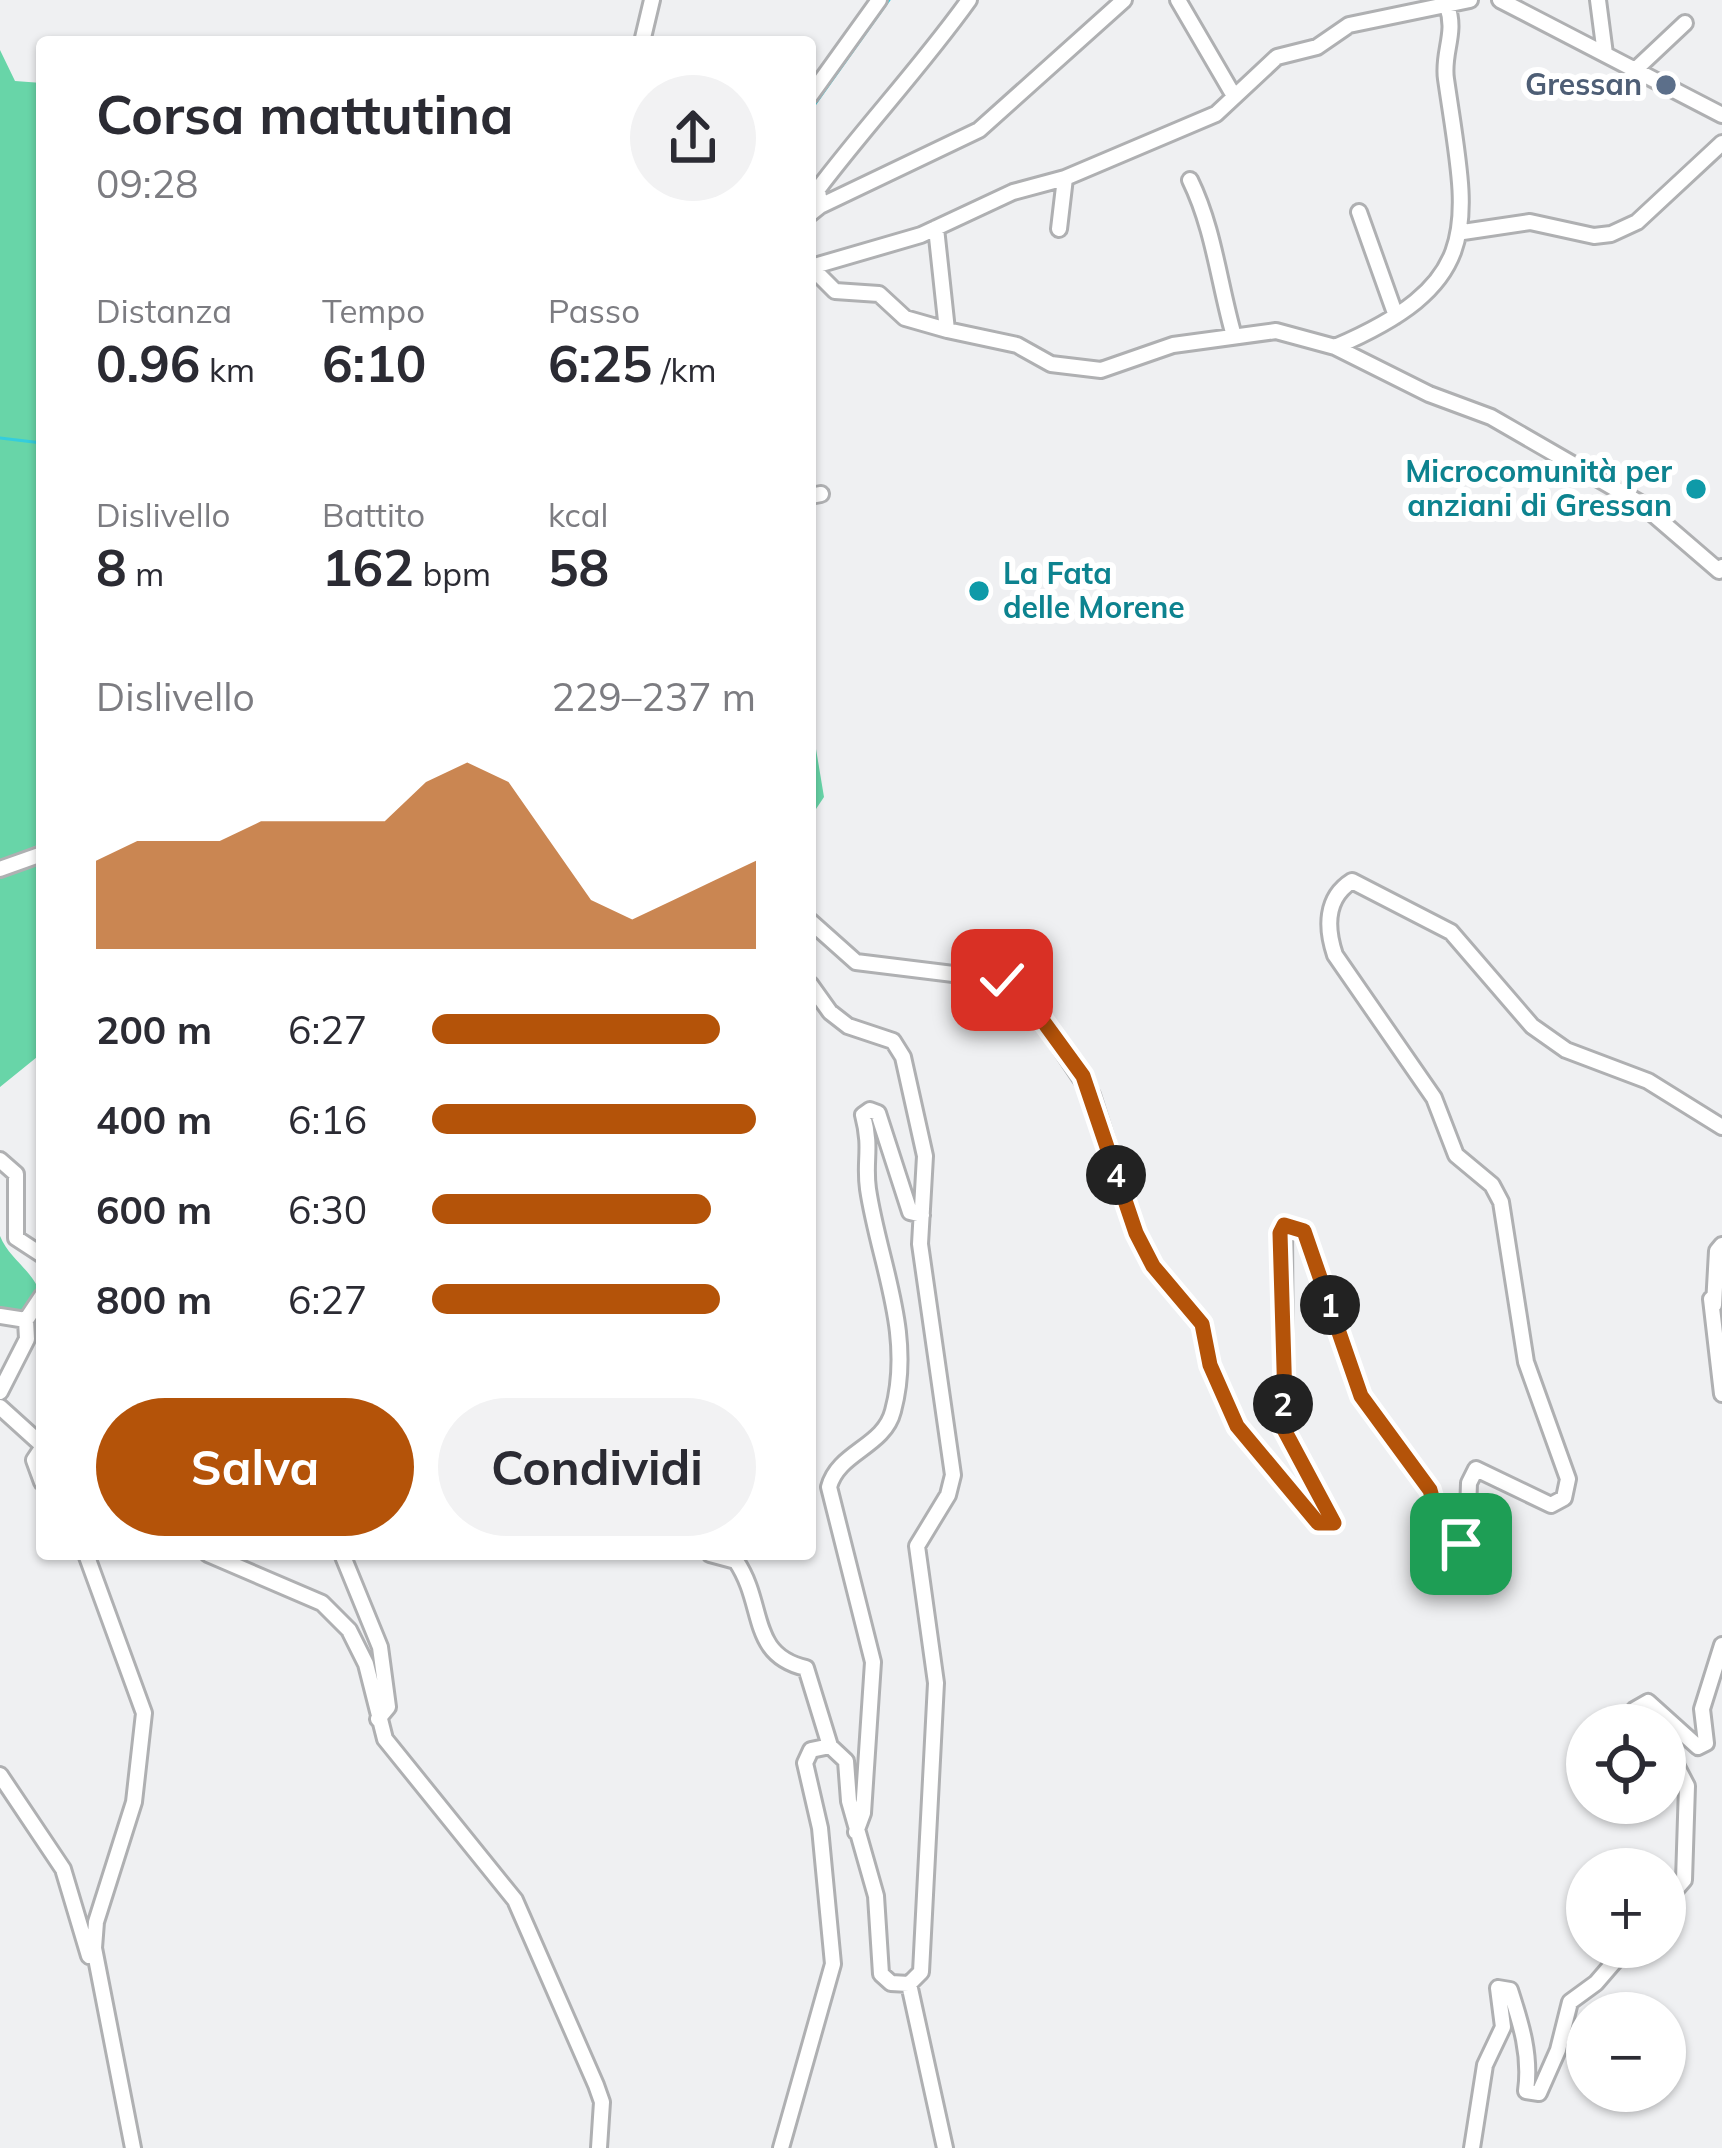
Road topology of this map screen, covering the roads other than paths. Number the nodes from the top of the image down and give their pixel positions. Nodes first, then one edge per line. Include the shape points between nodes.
1 (652, 0) edge
2 (879, 0) edge
3 (969, 0) edge
4 (1124, 0) edge
5 (1178, 0) edge
6 (1470, 0) edge
7 (1500, 0) edge
8 (1598, 0) edge
9 (1447, 6) junction
10 (1685, 23) dead end
11 (643, 36) edge
12 (1605, 54) junction
13 (1635, 70) junction
14 (816, 88) edge
15 (1234, 96) junction
16 (1722, 115) edge
17 (1722, 143) edge
18 (1065, 178) junction
19 (1190, 180) dead end
20 (816, 203) edge
21 (816, 210) edge
22 (1359, 212) dead end
23 (936, 228) junction
24 (1059, 229) dead end
25 (1463, 232) junction
26 (816, 265) edge
27 (816, 273) edge
28 (1396, 316) junction
29 (947, 330) junction
30 (1234, 337) junction
31 (1335, 347) junction
32 (1722, 567) edge
33 (36, 856) edge
34 (0, 868) edge
35 (816, 926) edge
36 (816, 992) edge
37 (1722, 1127) edge
38 (0, 1160) edge
39 (922, 1215) junction
40 (1722, 1245) edge
41 (36, 1252) edge
42 (1711, 1299) junction
43 (36, 1305) edge
44 (0, 1316) edge
45 (26, 1320) junction
46 (1722, 1320) edge
47 (0, 1392) edge
48 (1722, 1394) edge
49 (0, 1406) edge
50 (36, 1440) edge
51 (88, 1560) edge
52 (222, 1560) edge
53 (344, 1560) edge
54 (732, 1560) edge
55 (1722, 1645) edge
56 (379, 1719) junction
57 (1686, 1737) edge
58 (830, 1746) junction
59 (0, 1774) edge
60 (1686, 1784) edge
61 (1686, 1817) edge
62 (856, 1832) junction
63 (1609, 1968) edge
64 (96, 1977) junction
65 (909, 1984) junction
66 (133, 2148) edge
67 (599, 2148) edge
68 (781, 2148) edge
69 (945, 2148) edge
70 (1472, 2148) edge

1 - 11 street
2 - 14 street
3 - 20 street via 818,189
4 - 21 street via 979,130
5 - 15 street
6 - 9 street
7 - 12 street
8 - 12 street
9 - 15 street via 1349,26 1316,47 1277,57
9 - 25 street via 1453,35 1445,76
10 - 13 street
12 - 13 street
13 - 16 street
15 - 18 street via 1216,114
17 - 25 street via 1636,222 1611,234 1529,222
18 - 23 street
18 - 24 street
19 - 30 street via 1207,214
22 - 28 street
23 - 26 street
23 - 29 street
25 - 28 street via 1427,296
27 - 29 street via 835,291 879,294 905,318
28 - 31 street
29 - 30 street via 1017,345 1051,364 1101,370 1173,345
30 - 31 street via 1276,332
31 - 32 street via 1491,417 1640,503
33 - 34 street
35 - 37 street via 856,962 1002,980 1035,1010 1092,1095 1136,1233 1202,1324 1237,1426 1324,1525 1333,1518 1280,1422 1284,1225 1304,1231 1361,1396 1430,1490 1444,1538 1467,1539 1468,1483 1476,1469 1551,1505 1564,1498 1568,1479 1526,1362 1501,1202 1456,1155 1434,1098 1335,955 1327,932 1342,887 1352,881 1451,932 1532,1026
36 - 39 street via 848,1026 893,1041 903,1057 925,1156
38 - 41 street via 16,1174 16,1238
39 - 62 street via 910,1212 889,1134 870,1110 863,1115 872,1143 867,1182 895,1289 896,1385 884,1431 833,1470 830,1487 873,1662
39 - 65 street via 924,1289 953,1475 917,1546 936,1683 935,1741 923,1962
40 - 42 street
42 - 46 street
42 - 48 street
43 - 45 street
44 - 45 street
45 - 47 street via 27,1339
49 - 50 street
51 - 64 street via 144,1713 134,1802 96,1922
52 - 56 street via 322,1603 359,1648
53 - 56 street via 380,1647 388,1708
54 - 58 street via 752,1585 768,1649 806,1668
55 - 57 street via 1702,1709 1706,1743 1697,1747
56 - 67 street via 400,1760 515,1900 602,2102
58 - 62 street via 846,1761
58 - 68 street via 811,1750 805,1762 820,1828 830,1983
59 - 64 street via 63,1869
60 - 61 street
62 - 65 street via 876,1896 881,1974
63 - 70 street via 1570,2002 1539,2093 1526,2091 1522,2029 1510,1990 1498,1988 1503,2026 1485,2065
64 - 66 street
65 - 69 street

